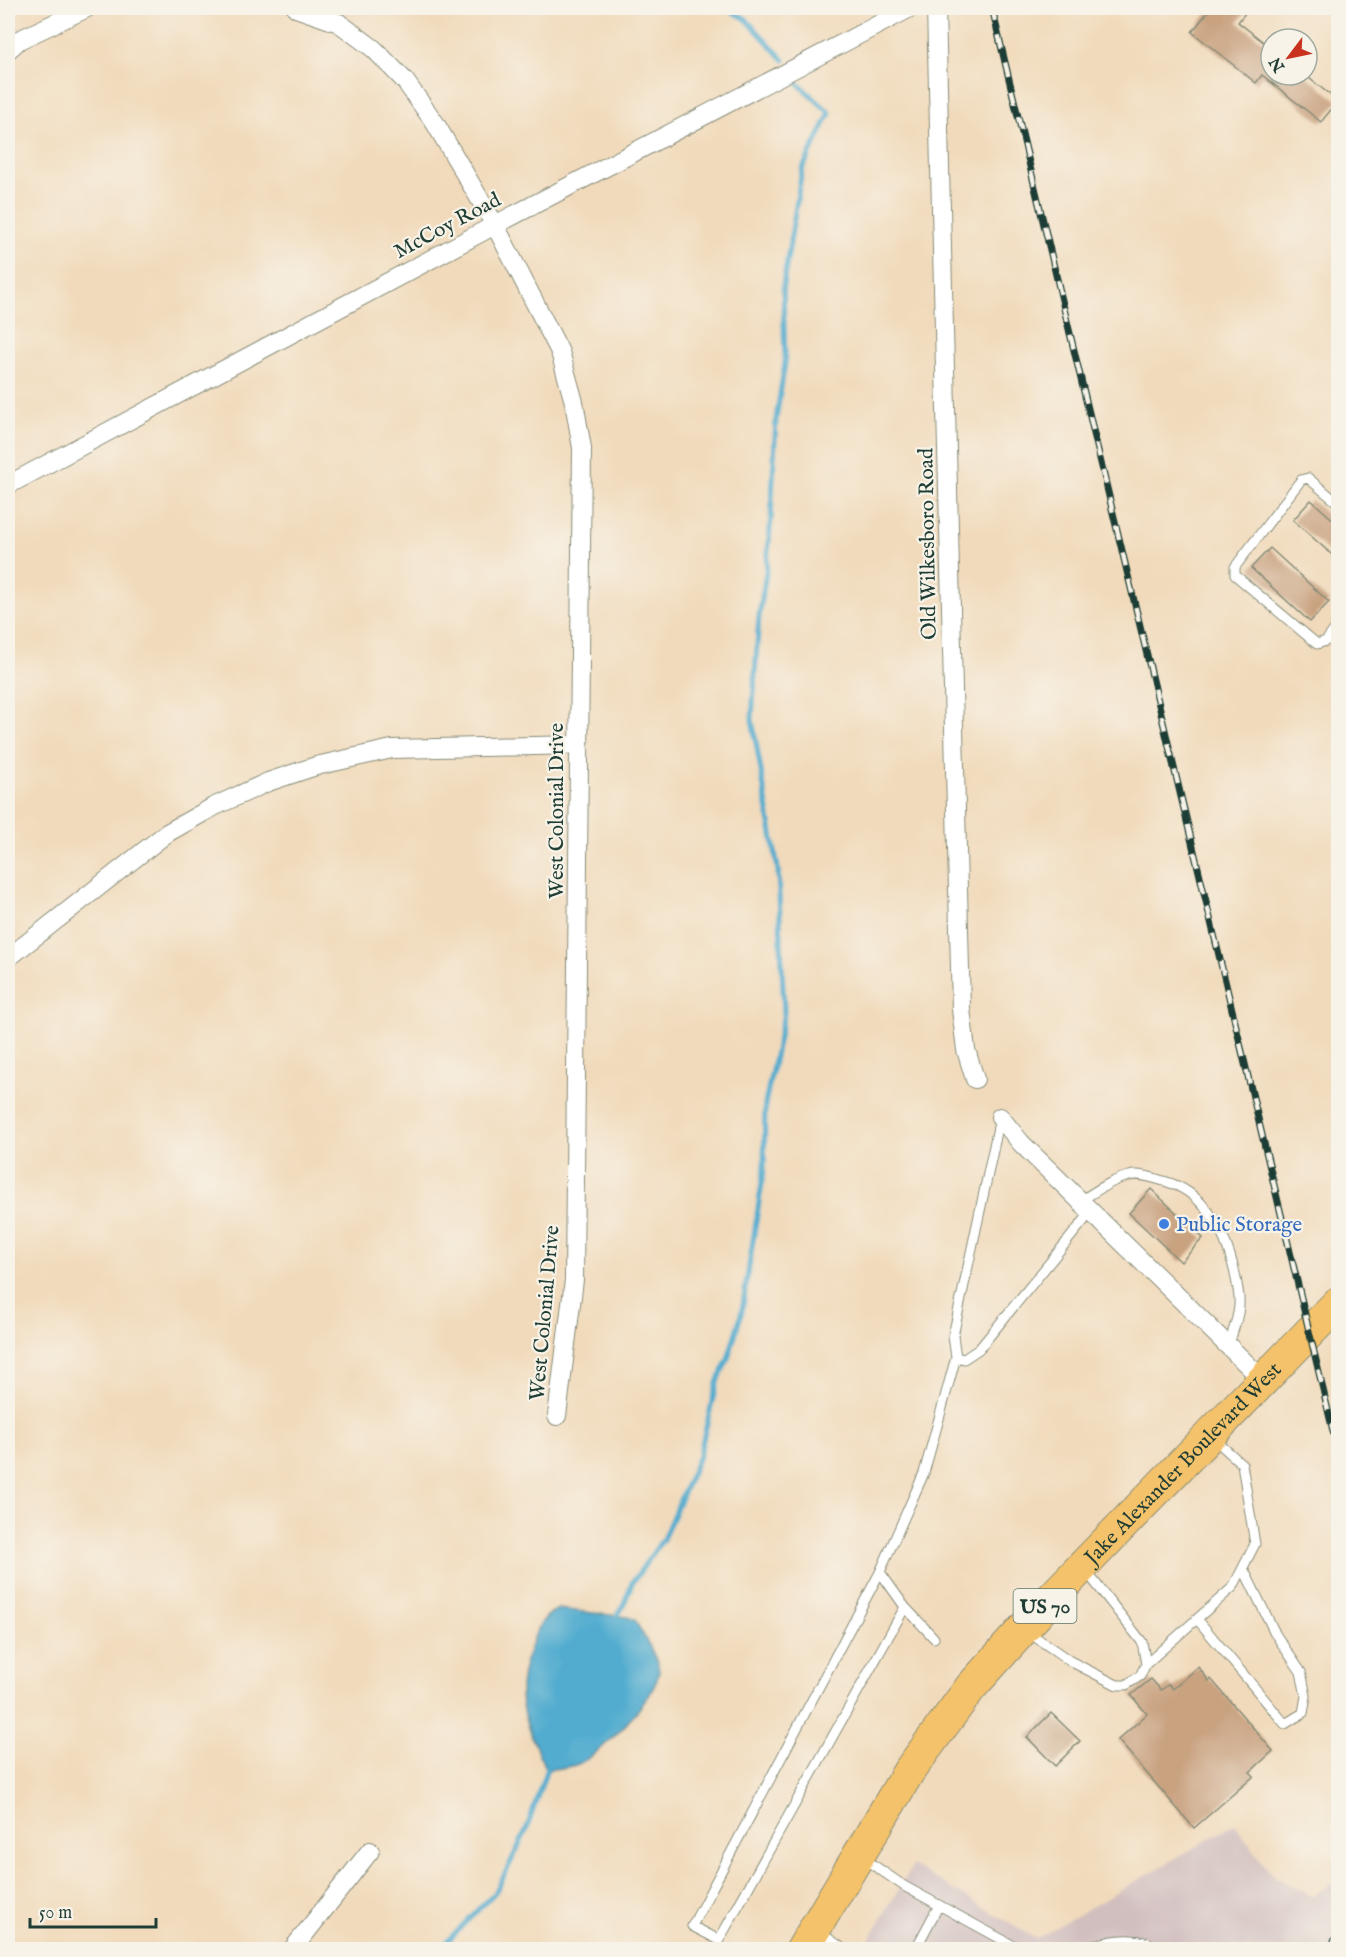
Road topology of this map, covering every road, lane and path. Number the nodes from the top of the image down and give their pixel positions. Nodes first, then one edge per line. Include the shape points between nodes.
1 (87, 8) edge
2 (296, 8) edge
3 (910, 8) edge
4 (936, 8) edge
5 (8, 50) edge
6 (495, 225) junction
7 (8, 485) edge
8 (1338, 503) edge
9 (1338, 625) edge
10 (579, 745) junction
11 (8, 958) edge
12 (975, 1079) dead end
13 (1000, 1118) joint
14 (1085, 1206) junction
15 (1338, 1303) edge
16 (1228, 1345) junction
17 (956, 1357) junction
18 (1263, 1380) junction
19 (557, 1416) dead end
20 (1210, 1435) junction
21 (1083, 1567) junction
22 (1243, 1568) junction
23 (879, 1572) junction
24 (905, 1608) junction
25 (1197, 1619) junction
26 (1023, 1629) junction
27 (934, 1638) dead end
28 (1146, 1664) junction
29 (370, 1851) dead end
30 (859, 1855) junction
31 (939, 1905) junction
32 (809, 1939) edge
33 (292, 1950) edge
34 (845, 1950) edge
35 (915, 1950) edge
36 (1025, 1950) edge
37 (1074, 1950) edge
38 (1161, 1950) edge

1 - 5 street via 19,40
2 - 6 street, West Colonial Drive via 339,23 375,49 405,81 435,123
3 - 6 street, McCoy Road
4 - 12 street, Old Wilkesboro Road via 961,1009 966,1050
6 - 7 street, McCoy Road
6 - 10 street, West Colonial Drive via 560,352 582,448
8 - 9 lane via 1308,478 1301,480 1235,567 1235,575 1317,644 1326,640
10 - 11 street via 392,749 316,766 268,782 167,833
10 - 19 street, West Colonial Drive via 574,1280
13 - 14 street
13 - 17 lane via 953,1336
14 - 16 street
14 - 16 lane via 1106,1185 1129,1176 1156,1179 1188,1191 1214,1218 1231,1257 1239,1303
14 - 17 lane via 979,1349 964,1359
15 - 18 highway, Jake Alexander Boulevard West / US 70
16 - 18 street
17 - 23 lane via 924,1473
18 - 20 highway, Jake Alexander Boulevard West / US 70
20 - 21 highway, Jake Alexander Boulevard West / US 70
20 - 22 lane via 1242,1464 1255,1544
21 - 26 highway, Jake Alexander Boulevard West / US 70
21 - 28 lane via 1142,1642
22 - 25 lane via 1233,1587
22 - 25 lane via 1276,1635 1301,1672 1306,1696 1303,1713 1285,1724
23 - 24 lane
23 - 24 lane via 692,1926 719,1940
24 - 27 lane
25 - 28 lane
26 - 28 lane via 1070,1660 1117,1684 1126,1685 1140,1676
26 - 30 highway, Jake Alexander Boulevard West / US 70 via 971,1687 909,1771
29 - 33 street
30 - 31 lane
30 - 32 highway, Jake Alexander Boulevard West / US 70
31 - 35 lane
31 - 36 lane
32 - 34 lane
37 - 38 lane via 1116,1939 1153,1944

